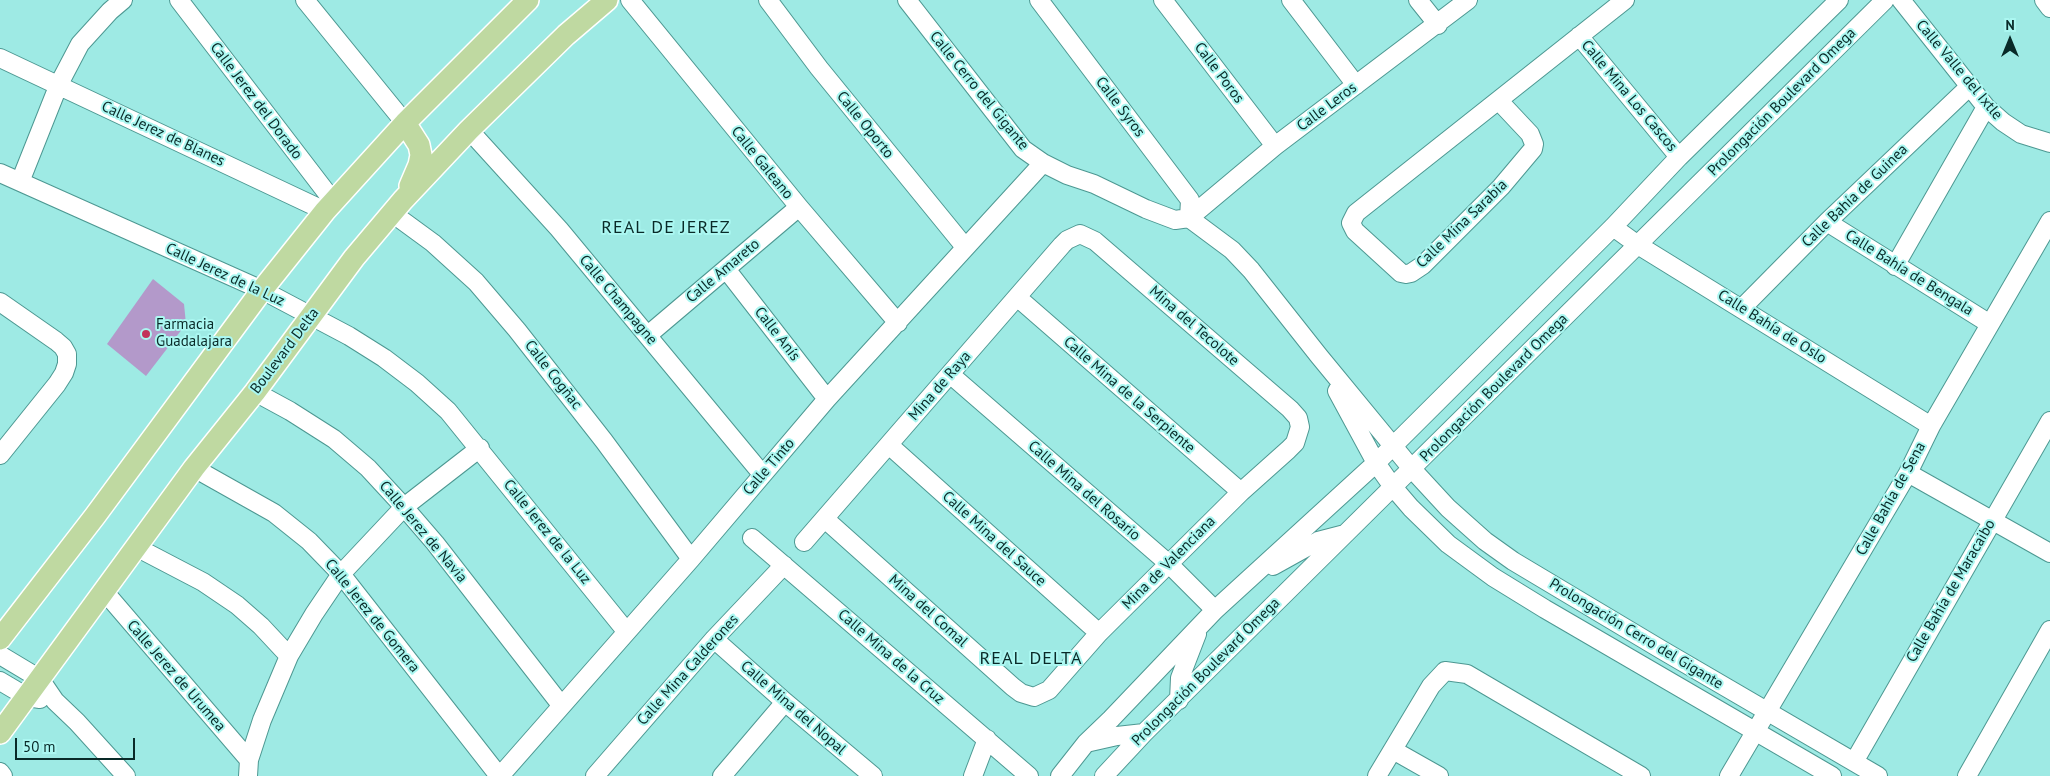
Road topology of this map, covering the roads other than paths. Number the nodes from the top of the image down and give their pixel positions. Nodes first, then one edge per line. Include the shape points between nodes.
1 (123, 0) edge
2 (179, 0) edge
3 (528, 0) edge
4 (607, 0) edge
5 (630, 0) edge
6 (768, 0) edge
7 (907, 0) edge
8 (1039, 0) edge
9 (1163, 0) edge
10 (1291, 0) edge
11 (1418, 0) edge
12 (1468, 0) edge
13 (1625, 0) edge
14 (1839, 0) edge
15 (1885, 0) edge
16 (1901, 0) edge
17 (2044, 0) edge
18 (313, 3) edge
19 (2050, 8) edge
20 (1438, 24) junction
21 (1579, 36) junction
22 (0, 58) edge
23 (59, 84) junction
24 (1356, 85) junction
25 (1970, 86) junction
26 (1499, 101) junction
27 (1986, 107) junction
28 (406, 123) junction
29 (469, 130) junction
30 (2050, 143) edge
31 (1275, 146) junction
32 (1679, 157) junction
33 (1042, 163) junction
34 (0, 173) edge
35 (20, 182) junction
36 (329, 206) junction
37 (398, 206) junction
38 (799, 208) junction
39 (1189, 218) junction
40 (2050, 221) edge
41 (1827, 222) junction
42 (1613, 227) junction
43 (1080, 234) joint
44 (1638, 244) junction
45 (965, 247) junction
46 (1895, 266) junction
47 (726, 269) junction
48 (262, 290) junction
49 (1017, 297) junction
50 (0, 302) edge
51 (1742, 308) junction
52 (311, 317) junction
53 (898, 323) junction
54 (1990, 324) junction
55 (648, 334) junction
56 (1318, 356) junction
57 (951, 375) junction
58 (255, 392) junction
59 (827, 399) junction
60 (2050, 421) edge
61 (1931, 426) junction
62 (1300, 427) joint
63 (889, 445) junction
64 (1393, 445) junction
65 (480, 448) junction
66 (0, 454) edge
67 (1376, 463) junction
68 (194, 468) junction
69 (1412, 469) junction
70 (1908, 473) junction
71 (762, 474) junction
72 (1393, 487) junction
73 (1241, 492) junction
74 (404, 507) junction
75 (825, 519) junction
76 (1991, 521) junction
77 (1345, 534) junction
78 (752, 538) dead end
79 (804, 542) dead end
80 (136, 547) junction
81 (2050, 553) edge
82 (691, 559) junction
83 (1169, 564) junction
84 (784, 565) junction
85 (341, 574) junction
86 (1249, 578) junction
87 (104, 591) junction
88 (1215, 610) junction
89 (1202, 623) junction
90 (2050, 630) edge
91 (626, 631) junction
92 (1099, 633) junction
93 (0, 639) edge
94 (714, 639) junction
95 (0, 655) edge
96 (289, 656) junction
97 (40, 679) junction
98 (0, 681) edge
99 (1034, 697) joint
100 (27, 698) junction
101 (1179, 700) junction
102 (55, 701) junction
103 (785, 702) junction
104 (561, 705) junction
105 (1766, 711) junction
106 (1755, 731) junction
107 (0, 733) edge
108 (1144, 733) junction
109 (987, 739) junction
110 (1086, 743) junction
111 (1393, 750) junction
112 (1854, 762) junction
113 (249, 768) edge
114 (0, 772) edge
115 (3, 776) edge
116 (126, 776) edge
117 (500, 776) edge
118 (594, 776) edge
119 (722, 776) edge
120 (873, 776) edge
121 (973, 776) edge
122 (1029, 776) edge
123 (1060, 776) edge
124 (1104, 776) edge
125 (1378, 776) edge
126 (1438, 776) edge
127 (1641, 776) edge
128 (1729, 776) edge
129 (1832, 776) edge
130 (1878, 776) edge
131 (1967, 776) edge

1 - 23 street via 80,44
2 - 36 street, Calle Jerez del Dorado
3 - 28 main road
4 - 29 main road, Boulevard Delta via 566,35
5 - 38 street, Calle Galeano
6 - 45 street, Calle Oporto via 819,68
7 - 33 street, Calle Cerro del Gigante via 1023,149
8 - 39 street, Calle Syros via 1190,200
9 - 31 street, Calle Poros
10 - 24 street
11 - 20 street
12 - 20 street, Calle Leros
13 - 21 street, Calle Mina Sarabia
14 - 32 street, Prolongación Boulevard Omega
15 - 44 street, Prolongación Boulevard Omega
16 - 25 street, Calle Valle del Ixtle
17 - 19 street
18 - 28 street
20 - 24 street, Calle Leros
21 - 26 street, Calle Mina Sarabia
21 - 32 street, Calle Mina Los Cascos
22 - 23 street, Calle Jerez de Blanes
23 - 35 street
23 - 36 street, Calle Jerez de Blanes
24 - 31 street, Calle Leros
25 - 27 street, Calle Valle del Ixtle
25 - 41 street, Calle Bahía de Guinea
26 - 26 street, Calle Mina Sarabia via 1360,208 1352,219 1355,231 1401,273 1411,273 1423,265 1501,187 1533,149 1530,134
27 - 30 street, Calle Valle del Ixtle via 2022,134
27 - 46 street
28 - 36 main road
28 - 37 main road via 421,154 419,165
29 - 37 main road, Boulevard Delta
29 - 55 street, Calle Champagne
31 - 39 street, Calle Leros
32 - 42 street, Prolongación Boulevard Omega
33 - 39 street, Calle Cerro del Gigante via 1176,220
33 - 45 street, Calle Tinto
34 - 35 street, Calle Jerez de la Luz
35 - 48 street, Calle Jerez de la Luz
36 - 48 main road
37 - 52 main road, Boulevard Delta via 354,258
37 - 82 street, Calle Cogñac via 476,282 604,441
38 - 47 street, Calle Amareto
38 - 53 street, Calle Galeano
39 - 56 street via 1232,250 1251,270
40 - 54 street, Calle Bahía de Sena
41 - 46 street, Calle Bahía de Bengala
41 - 51 street, Calle Bahía de Guinea
42 - 44 street, Calle Bahía de Oslo
42 - 64 street, Prolongación Boulevard Omega
43 - 49 street, Mina de Raya via 1062,245
43 - 62 street, Mina del Tecolote via 1095,241 1290,409 1298,418
44 - 51 street, Calle Bahía de Oslo
44 - 69 street, Prolongación Boulevard Omega
45 - 53 street, Calle Tinto
46 - 54 street, Calle Bahía de Bengala
47 - 55 street, Calle Amareto
47 - 59 street, Calle Anís
48 - 52 street, Calle Jerez de la Luz
48 - 93 main road
49 - 57 street, Mina de Raya
49 - 73 street, Calle Mina de la Serpiente
50 - 66 street via 56,341 67,354 67,364 57,384
51 - 61 street, Calle Bahía de Oslo
52 - 58 main road, Boulevard Delta
52 - 65 street, Calle Jerez de la Luz via 356,340 417,383 448,410
53 - 59 street, Calle Tinto
54 - 61 street, Calle Bahía de Sena
55 - 71 street, Calle Champagne
56 - 64 street
56 - 67 street
57 - 63 street, Mina de Raya
57 - 83 street, Calle Mina del Rosario
58 - 68 main road, Boulevard Delta
58 - 74 street, Calle Jerez de Navia via 334,439 368,468
59 - 71 street, Calle Tinto
60 - 76 street, Calle Bahía de Maracaibo
61 - 70 street, Calle Bahía de Sena
62 - 73 street, Mina de Valenciana via 1295,443
63 - 75 street, Mina de Raya
63 - 92 street, Calle Mina del Sauce
64 - 67 street, Prolongación Boulevard Omega
64 - 69 street
65 - 74 street
65 - 91 street, Calle Jerez de la Luz
67 - 72 street
67 - 86 street, Prolongación Boulevard Omega
68 - 80 main road, Boulevard Delta
68 - 85 street, Calle Jerez de Gomera via 274,514 309,541
69 - 72 street, Prolongación Boulevard Omega
69 - 105 street, Prolongación Cerro del Gigante via 1465,524 1513,561
70 - 76 street
70 - 105 street, Calle Bahía de Sena
71 - 82 street, Calle Tinto
72 - 77 street, Prolongación Boulevard Omega
72 - 106 street, Prolongación Cerro del Gigante via 1448,544 1493,577
73 - 83 street, Mina de Valenciana
74 - 85 street
74 - 104 street, Calle Jerez de Navia
75 - 79 street, Mina de Raya
75 - 99 street, Mina del Comal via 1013,687
76 - 81 street
76 - 112 street, Calle Bahía de Maracaibo
77 - 86 street via 1318,541
77 - 101 street, Prolongación Boulevard Omega
78 - 84 street, Calle Mina de la Cruz
80 - 87 main road, Boulevard Delta
80 - 96 street via 203,582 237,605
82 - 91 street, Calle Tinto
83 - 88 street, Calle Mina del Rosario
83 - 92 street, Mina de Valenciana
84 - 94 street, Calle Mina Calderones
84 - 109 street, Calle Mina de la Cruz
85 - 96 street
85 - 117 street, Calle Jerez de Gomera
86 - 88 street, Prolongación Boulevard Omega
87 - 97 main road, Boulevard Delta
87 - 113 street, Calle Jerez de Urumea
88 - 89 street, Prolongación Boulevard Omega
89 - 101 street via 1180,678
89 - 110 street, Prolongación Boulevard Omega
90 - 131 street
91 - 104 street, Calle Tinto
92 - 99 street, Mina de Valenciana via 1049,690
94 - 103 street, Calle Mina del Nopal
94 - 118 street, Calle Mina Calderones
95 - 97 street
96 - 113 street via 262,720
97 - 100 main road, Boulevard Delta
97 - 102 street
98 - 100 street
100 - 102 street
100 - 107 main road, Boulevard Delta
101 - 108 street, Prolongación Boulevard Omega
102 - 116 street
103 - 119 street
103 - 120 street, Calle Mina del Nopal
104 - 117 street, Calle Tinto
105 - 106 street, Calle Bahía de Sena
105 - 112 street, Prolongación Cerro del Gigante
106 - 128 street, Calle Bahía de Sena
106 - 129 street, Prolongación Cerro del Gigante
108 - 110 street
108 - 124 street, Prolongación Boulevard Omega
109 - 121 street
109 - 122 street, Calle Mina de la Cruz
110 - 123 street, Prolongación Boulevard Omega
111 - 125 street
111 - 126 street
111 - 127 street via 1438,677 1445,671 1455,671 1480,681
112 - 130 street, Prolongación Cerro del Gigante
114 - 115 street

